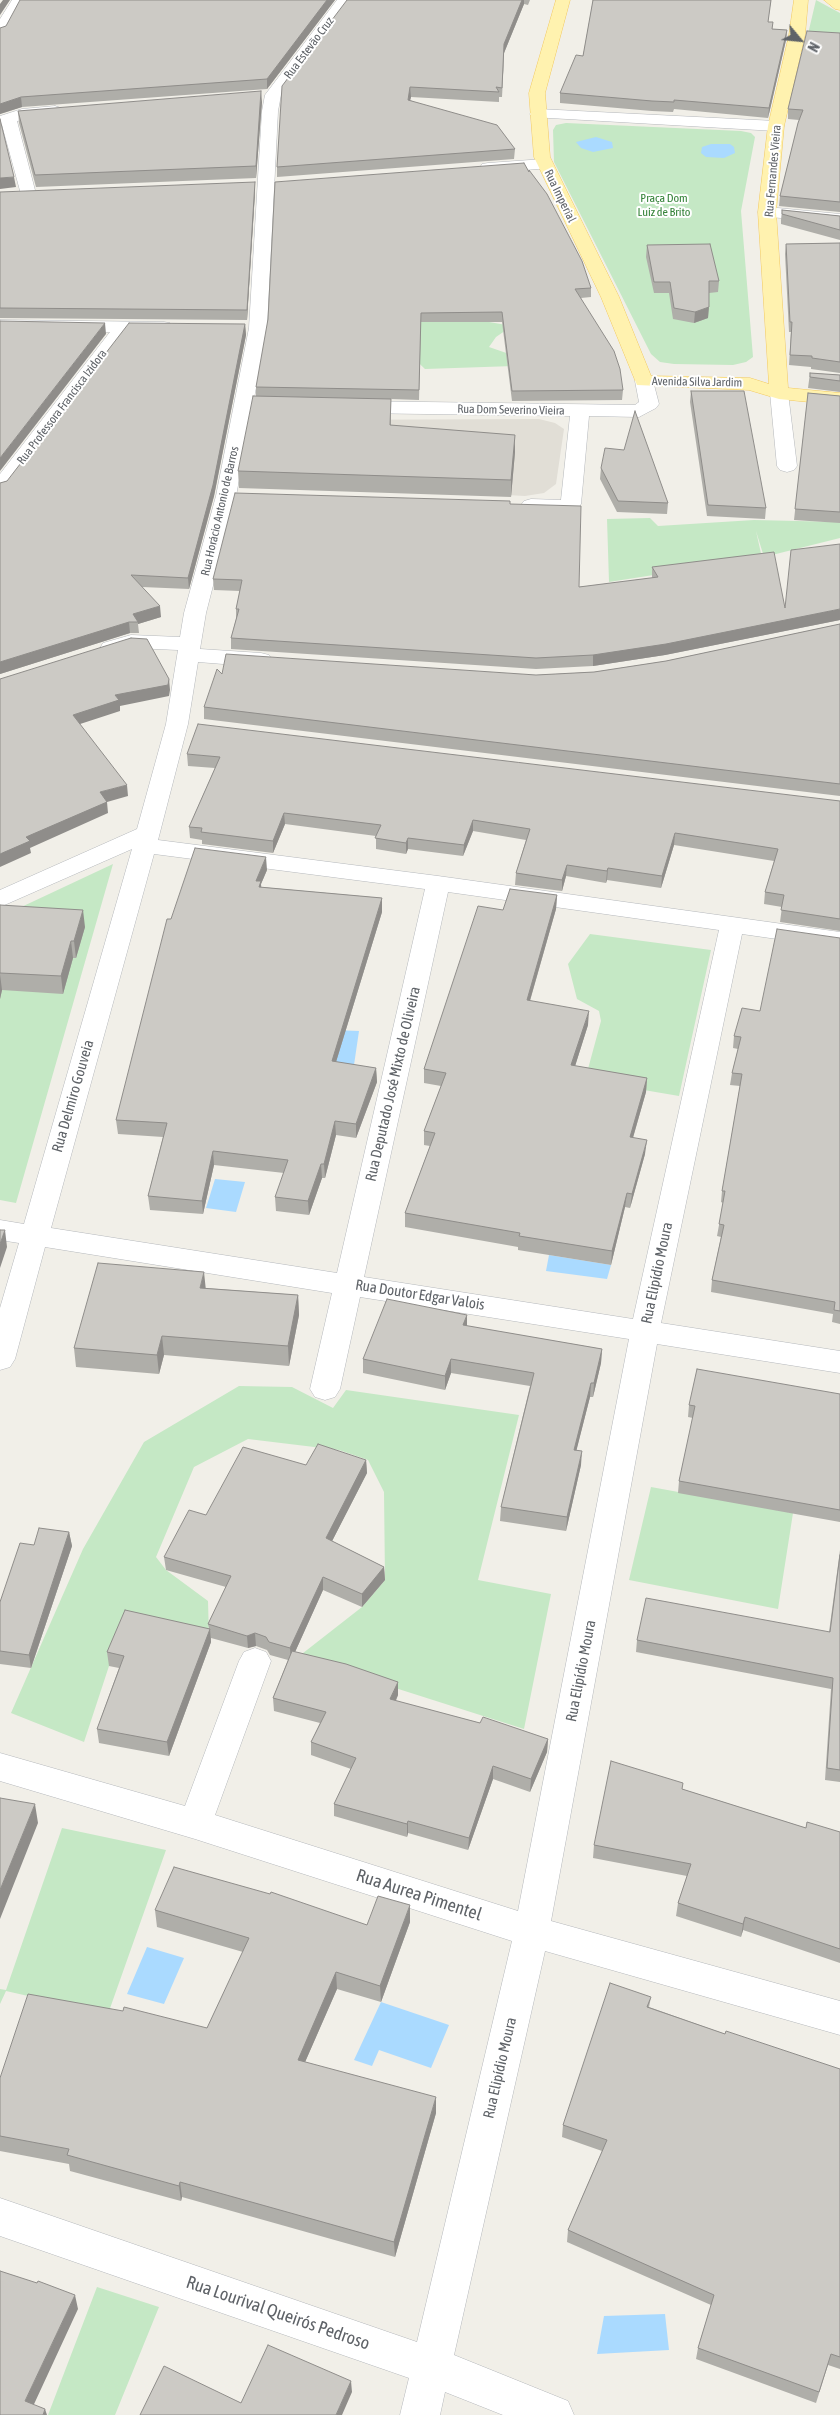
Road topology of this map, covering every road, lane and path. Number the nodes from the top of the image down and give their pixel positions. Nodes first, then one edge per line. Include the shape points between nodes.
1 (19, 0) edge
2 (345, 0) edge
3 (563, 0) edge
4 (801, 0) edge
5 (831, 0) edge
6 (840, 6) edge
7 (0, 32) edge
8 (797, 35) junction
9 (814, 36) edge
10 (274, 96) junction
11 (254, 97) edge
12 (70, 110) edge
13 (538, 114) junction
14 (4, 119) edge
15 (776, 126) junction
16 (544, 164) junction
17 (474, 169) edge
18 (286, 184) edge
19 (266, 185) junction
20 (246, 186) edge
21 (48, 193) edge
22 (28, 194) junction
23 (9, 195) edge
24 (768, 212) junction
25 (840, 219) edge
26 (0, 325) edge
27 (123, 327) junction
28 (181, 327) edge
29 (238, 328) edge
30 (258, 328) junction
31 (644, 381) junction
32 (785, 381) junction
33 (840, 399) edge
34 (332, 407) edge
35 (580, 412) junction
36 (786, 466) dead end
37 (0, 488) edge
38 (515, 505) edge
39 (195, 613) junction
40 (132, 641) junction
41 (190, 649) junction
42 (94, 653) edge
43 (278, 661) edge
44 (146, 839) junction
45 (438, 884) junction
46 (0, 899) edge
47 (732, 925) junction
48 (840, 940) edge
49 (0, 1230) edge
50 (33, 1236) junction
51 (348, 1284) junction
52 (645, 1330) junction
53 (0, 1359) edge
54 (840, 1362) edge
55 (324, 1389) dead end
56 (255, 1661) dead end
57 (0, 1767) edge
58 (195, 1824) junction
59 (532, 1931) junction
60 (840, 2018) edge
61 (0, 2218) edge
62 (430, 2366) junction
63 (420, 2415) edge
64 (554, 2415) edge

1 - 7 street
2 - 10 street, Rua Estevão Cruz
3 - 13 main road, Rua Imperial via 537,93
4 - 8 main road, Rua Fernandes Vieira
5 - 6 main road
8 - 9 street
8 - 15 main road, Rua Fernandes Vieira
10 - 11 street
10 - 19 street via 270,111
12 - 14 street
13 - 15 street
13 - 16 main road, Rua Imperial
14 - 22 street
15 - 24 main road, Rua Fernandes Vieira
16 - 17 street
16 - 31 main road, Rua Imperial via 610,297
18 - 19 street
19 - 20 street
19 - 30 street, Rua Horácio Antonio de Barros
21 - 22 street
22 - 23 street
24 - 25 street
24 - 32 main road, Rua Fernandes Vieira
26 - 27 street
27 - 28 street
27 - 37 street, Rua Professora Francisca Izidora
29 - 30 street
30 - 39 street, Rua Horácio Antonio de Barros via 253,405 236,496
31 - 32 main road, Avenida Silva Jardim via 750,384
31 - 35 street via 649,404 638,411
32 - 33 main road, Avenida Silva Jardim
32 - 36 street, Rua Fernandes Vieira
34 - 35 street, Rua Dom Severino Vieira
35 - 38 street, Rua Dom Severino Vieira via 571,504
39 - 40 street
39 - 41 street, Rua Horácio Antonio de Barros
40 - 41 street
40 - 42 street
41 - 43 street
41 - 44 street, Rua Horácio Antonio de Barros via 186,725
44 - 45 street
44 - 46 street
44 - 50 street, Rua Delmiro Gouveia
45 - 47 street
45 - 51 street, Rua Deputado José Mixto de Oliveira
47 - 48 street
47 - 52 street, Rua Elipídio Moura
49 - 50 street, Rua Doutor Edgar Valois
50 - 51 street, Rua Doutor Edgar Valois
50 - 53 street, Rua Delmiro Gouveia
51 - 52 street, Rua Doutor Edgar Valois
51 - 55 street, Rua Deputado José Mixto de Oliveira
52 - 54 street, Rua Doutor Edgar Valois
52 - 59 street, Rua Elipídio Moura
56 - 58 street
57 - 58 street, Rua Aurea Pimentel
58 - 59 street, Rua Aurea Pimentel
59 - 60 street, Rua Aurea Pimentel
59 - 62 street, Rua Elipídio Moura
61 - 62 street, Rua Lourival Queirós Pedroso
62 - 63 street, Rua Elipídio Moura
62 - 64 street, Rua Lourival Queirós Pedroso

